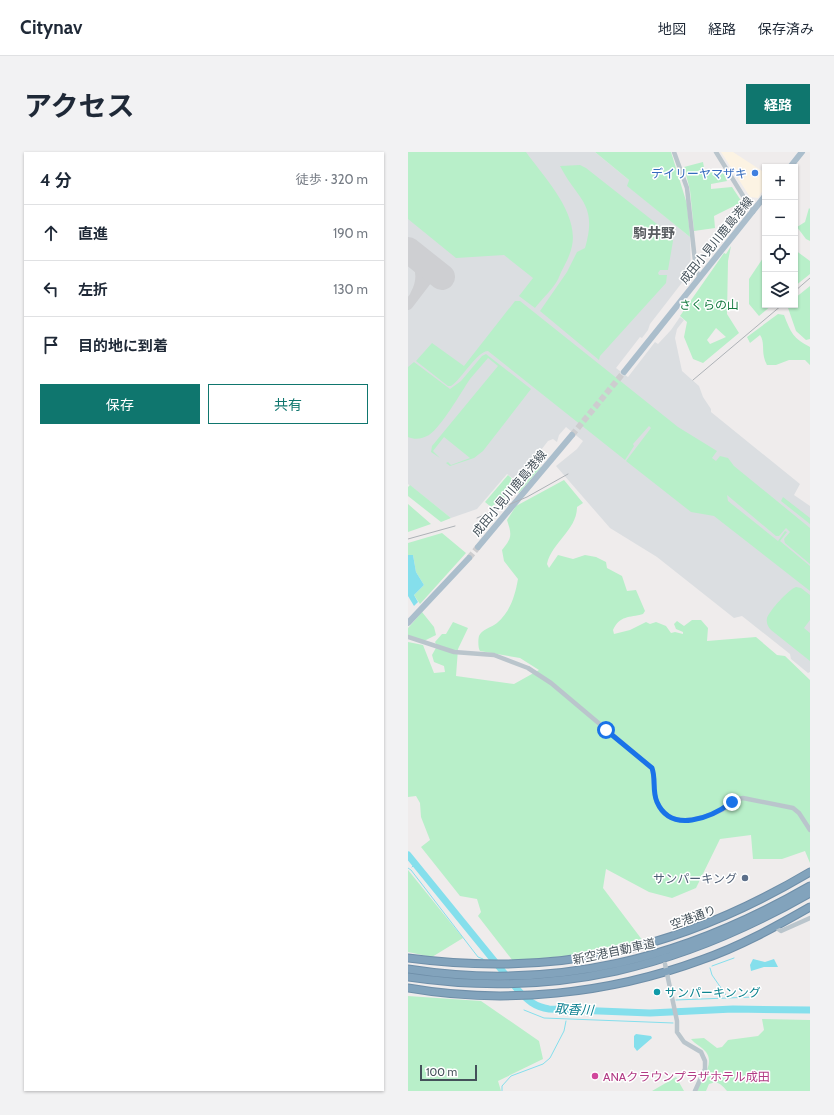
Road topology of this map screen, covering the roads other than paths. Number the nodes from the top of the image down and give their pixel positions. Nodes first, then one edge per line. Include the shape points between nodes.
1 (674, 152) edge
2 (716, 152) edge
3 (802, 152) edge
4 (792, 164) edge
5 (762, 200) edge
6 (753, 212) junction
7 (700, 278) junction
8 (624, 372) tunnel mouth
9 (572, 435) tunnel mouth
10 (478, 547) tunnel mouth
11 (469, 558) tunnel mouth
12 (408, 623) edge
13 (408, 637) edge
14 (810, 830) edge
15 (810, 872) edge
16 (810, 886) edge
17 (810, 894) edge
18 (810, 907) edge
19 (798, 914) junction
20 (810, 918) edge
21 (802, 922) junction
22 (775, 927) junction
23 (408, 958) edge
24 (666, 968) junction
25 (408, 969) edge
26 (408, 976) edge
27 (408, 988) edge
28 (695, 1091) edge

1 - 7 street via 687,188 696,270
2 - 6 street
3 - 4 main road
5 - 6 main road, 成田小見川鹿島港線
6 - 7 main road, 成田小見川鹿島港線
7 - 8 main road, 成田小見川鹿島港線
9 - 10 main road, 成田小見川鹿島港線
11 - 12 main road
13 - 14 street via 454,652 494,655 528,668 551,683 652,768 657,802 665,814 674,819 696,819 723,810 737,799 743,798 793,808
15 - 23 highway, 空港通り via 761,899 661,944 526,964 460,964
16 - 25 highway, 新空港自動車道 via 749,919 676,948 591,969 539,975 489,976
17 - 26 highway, 新空港自動車道 via 737,932 678,955 620,971 517,984 456,982
18 - 19 highway
19 - 21 street
19 - 22 highway
20 - 21 street
21 - 22 street via 781,931
22 - 24 highway via 701,961
24 - 27 highway via 628,982 567,992 501,996
24 - 28 street via 677,1019 677,1032 684,1042 697,1049 704,1058 704,1069

